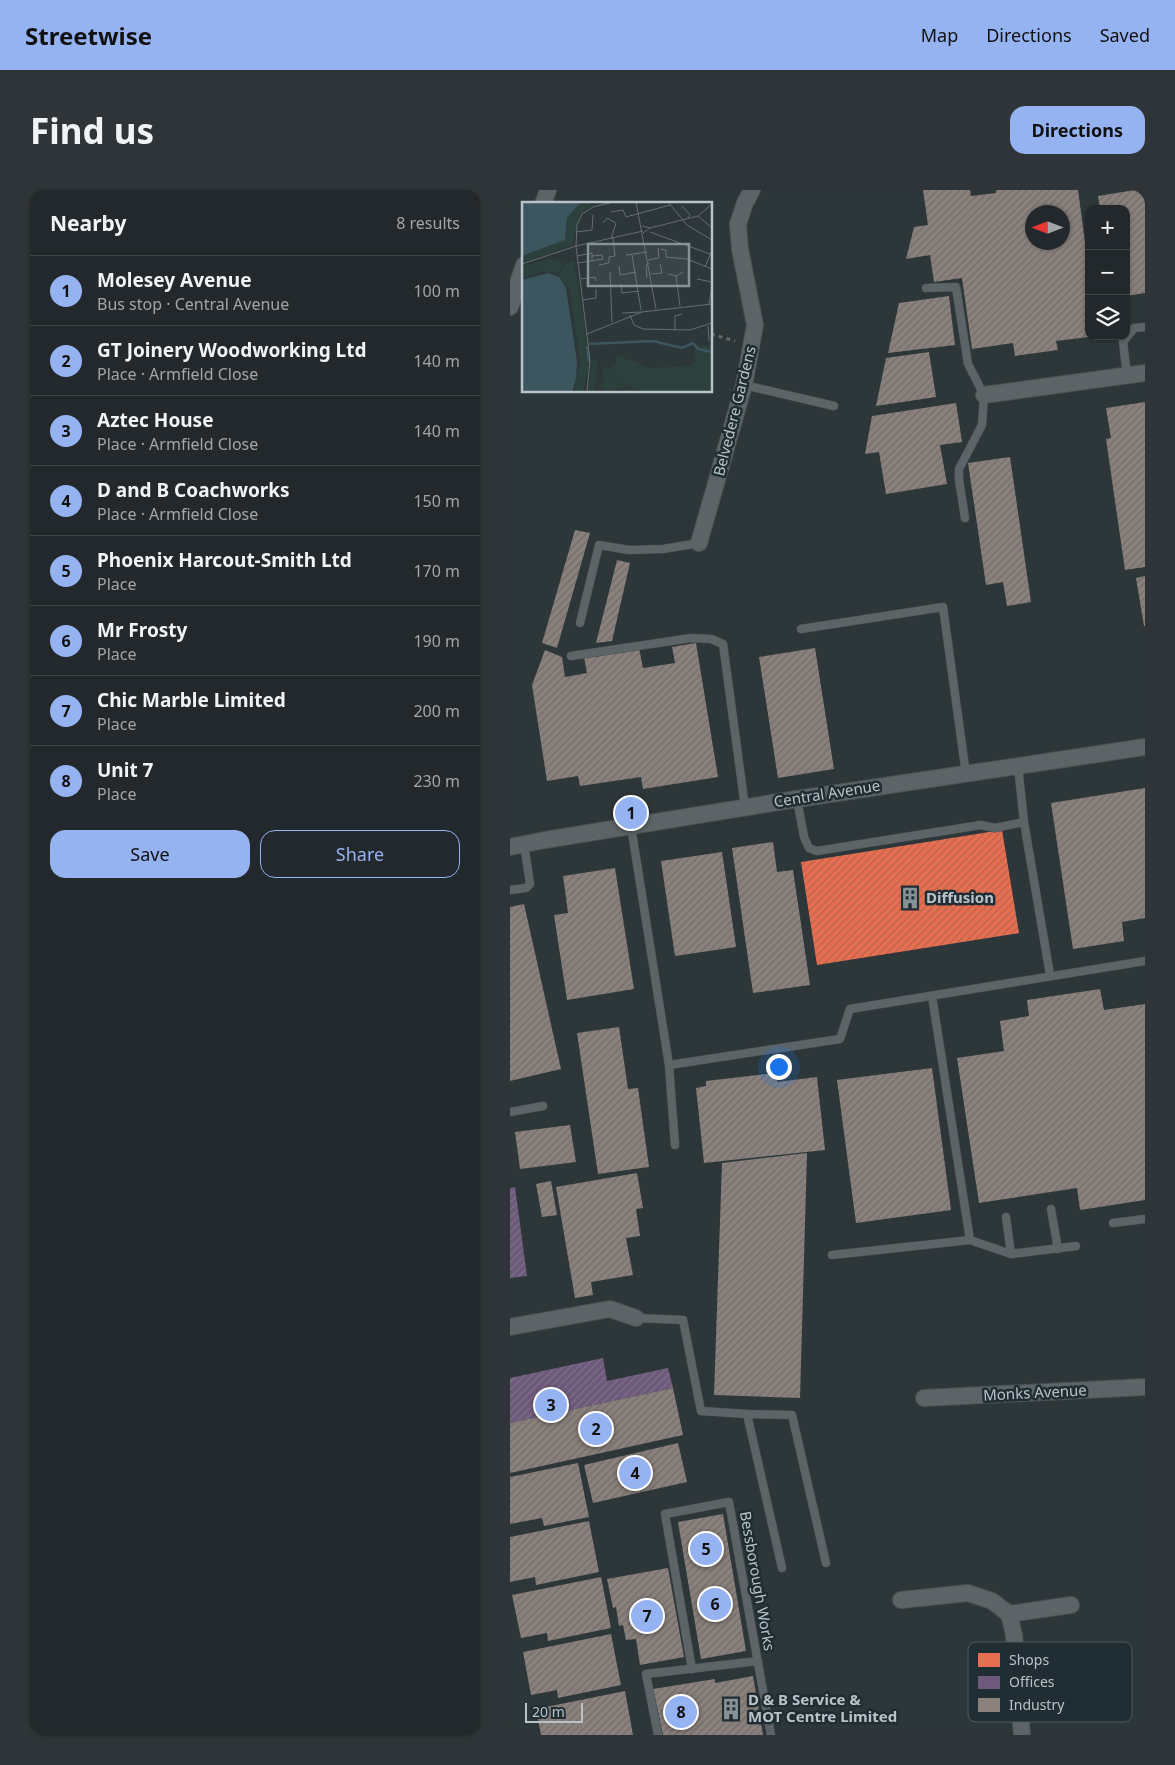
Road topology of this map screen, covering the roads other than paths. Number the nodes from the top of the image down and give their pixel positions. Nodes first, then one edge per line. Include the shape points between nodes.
1 (548, 190) edge
2 (752, 190) edge
3 (544, 202) edge
4 (521, 284) edge
5 (926, 288) dead end
6 (510, 307) edge
7 (1145, 326) edge
8 (1145, 373) edge
9 (1127, 375) junction
10 (744, 385) junction
11 (984, 395) junction
12 (834, 406) dead end
13 (965, 518) dead end
14 (699, 543) joint
15 (580, 623) dead end
16 (802, 629) dead end
17 (571, 656) dead end
18 (1145, 747) edge
19 (1018, 766) junction
20 (966, 774) junction
21 (797, 799) junction
22 (745, 807) junction
23 (1024, 822) junction
24 (631, 826) junction
25 (517, 846) edge
26 (510, 890) edge
27 (1145, 961) edge
28 (1050, 975) junction
29 (932, 996) junction
30 (669, 1065) junction
31 (543, 1106) dead end
32 (510, 1112) edge
33 (675, 1145) dead end
34 (1051, 1209) dead end
35 (1006, 1217) dead end
36 (1145, 1219) edge
37 (1113, 1223) dead end
38 (970, 1240) junction
39 (1076, 1246) dead end
40 (1058, 1248) junction
41 (832, 1254) dead end
42 (1011, 1254) junction
43 (636, 1318) joint
44 (510, 1327) edge
45 (1145, 1388) edge
46 (924, 1398) dead end
47 (747, 1414) junction
48 (826, 1563) dead end
49 (782, 1568) dead end
50 (901, 1600) dead end
51 (1071, 1605) dead end
52 (1009, 1614) junction
53 (1015, 1642) edge
54 (758, 1661) junction
55 (692, 1668) junction
56 (1021, 1722) edge
57 (658, 1735) edge
58 (772, 1735) edge
59 (1022, 1735) edge

1 - 3 street
2 - 10 street, Belvedere Gardens via 738,224 755,325
4 - 6 street
5 - 11 lane via 956,287 968,364
7 - 9 lane via 1134,328 1122,342
8 - 9 street
9 - 11 street
10 - 12 lane
10 - 14 street, Belvedere Gardens
11 - 13 lane via 982,425 959,469
14 - 15 lane via 629,550 599,545
16 - 20 lane via 943,606
17 - 22 lane via 691,638 711,639 723,644
18 - 19 street, Central Avenue
19 - 20 street, Central Avenue
19 - 23 lane
20 - 21 street, Central Avenue
21 - 22 street, Central Avenue
21 - 23 lane via 804,837 809,848 817,851 981,825 995,828
22 - 24 street, Central Avenue
23 - 28 lane
24 - 25 street, Central Avenue
24 - 30 lane
25 - 26 lane via 530,884 526,888
27 - 28 lane
28 - 29 lane
29 - 30 lane via 850,1009 840,1039
29 - 38 lane
30 - 33 lane
31 - 32 lane
34 - 40 lane
35 - 42 lane
36 - 37 lane
38 - 41 lane
38 - 42 lane
39 - 40 lane
40 - 42 lane
43 - 44 street via 610,1309
43 - 47 lane via 683,1320 701,1411
45 - 46 street, Monks Avenue
47 - 48 lane via 792,1415
47 - 49 lane
50 - 52 street via 968,1593 992,1601
51 - 52 street
52 - 53 street
54 - 55 lane
54 - 55 lane, Bessborough Works via 729,1502 665,1514
54 - 58 lane, Bessborough Works
55 - 57 lane via 646,1674
56 - 59 street

